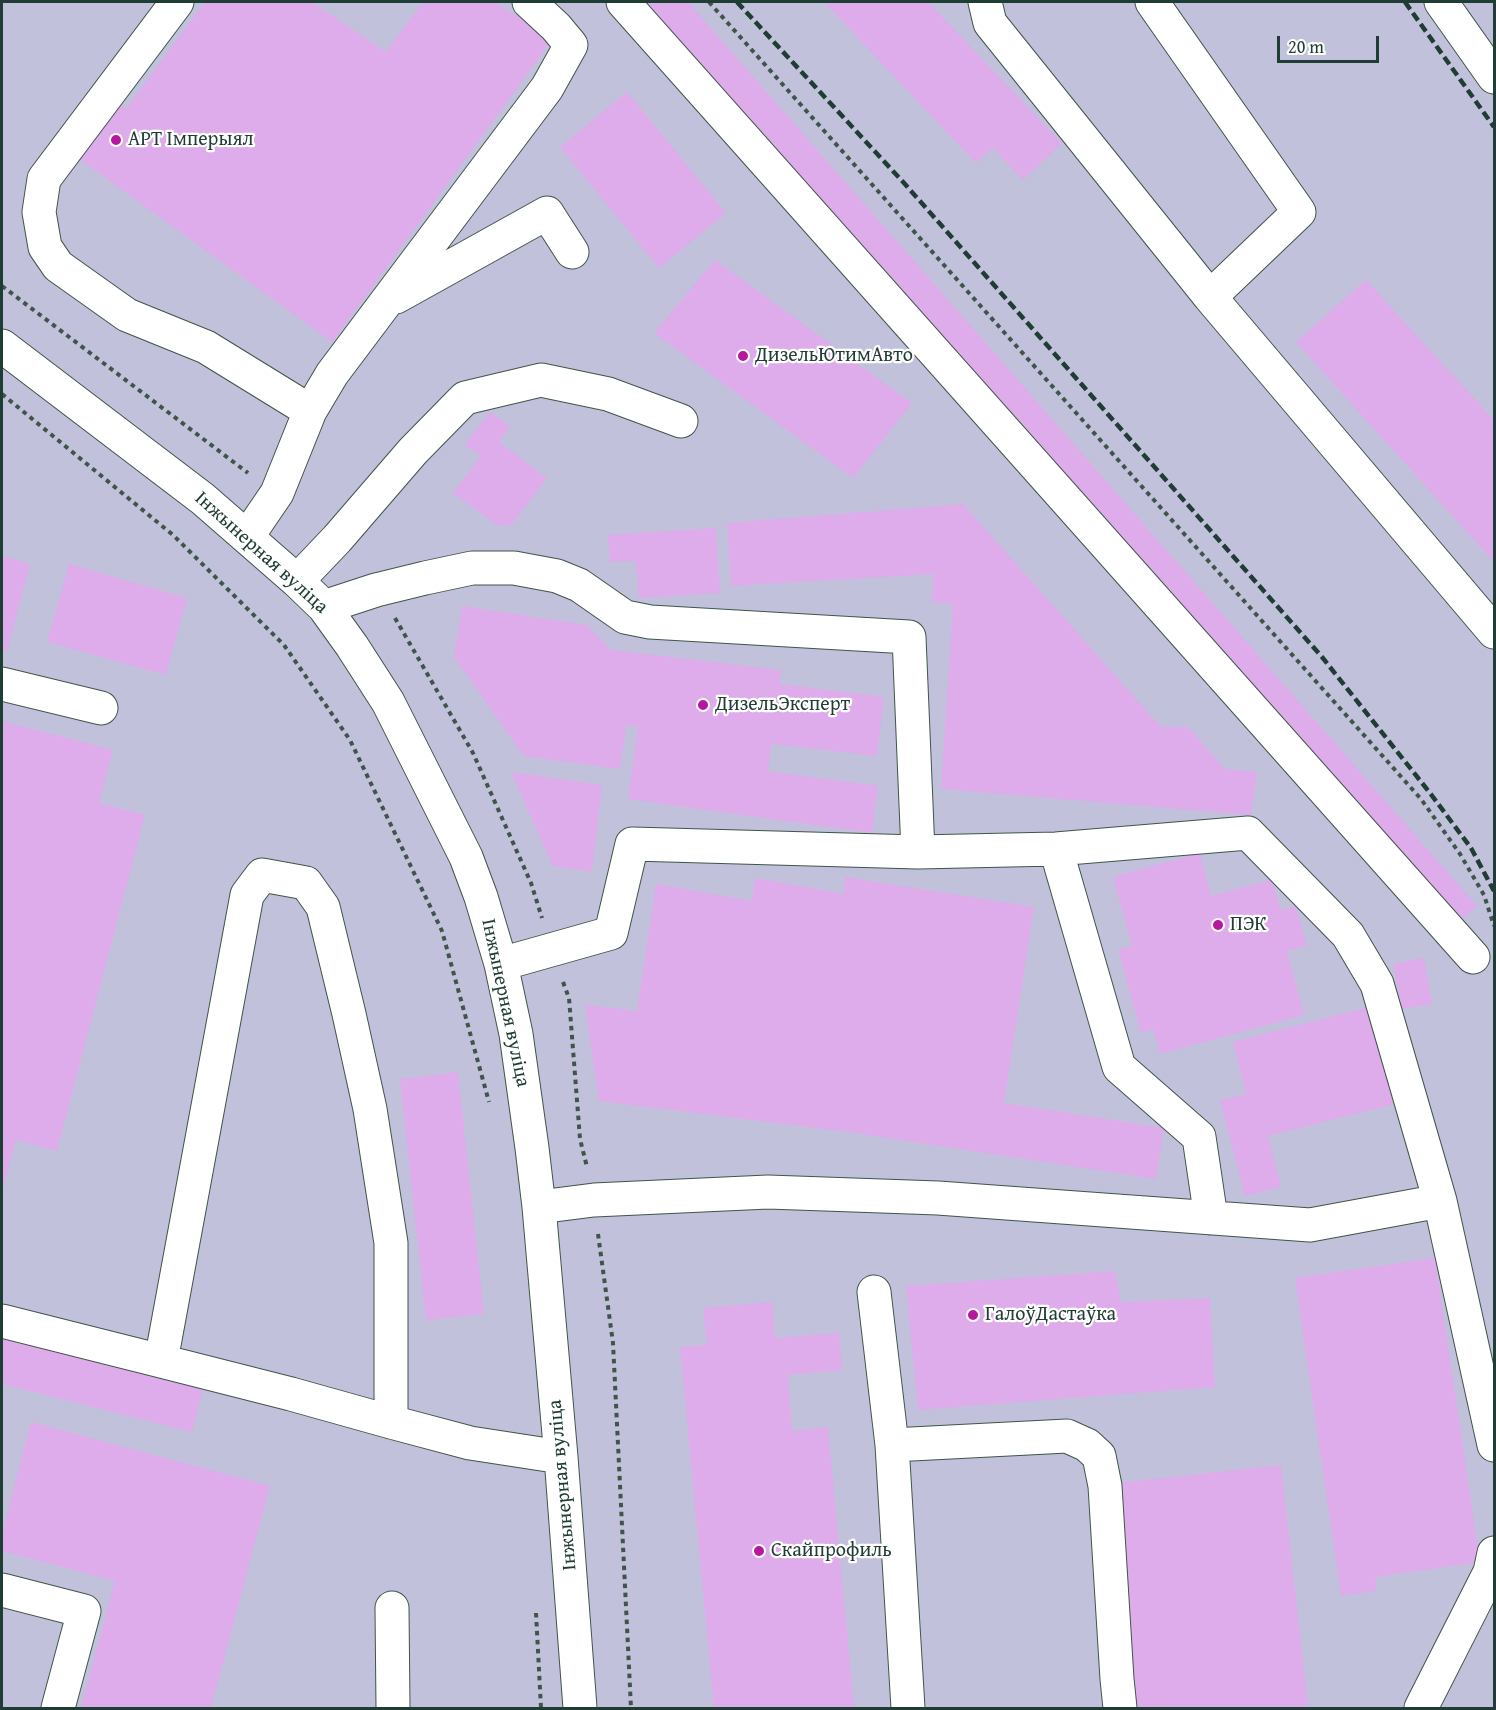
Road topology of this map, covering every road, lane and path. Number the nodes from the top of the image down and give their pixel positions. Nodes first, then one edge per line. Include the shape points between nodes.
1 (177, 2) edge
2 (529, 2) edge
3 (624, 2) edge
4 (710, 2) edge
5 (986, 2) edge
6 (1152, 2) edge
7 (1441, 2) edge
8 (1494, 77) edge
9 (572, 252) dead end
10 (2, 286) edge
11 (1210, 297) junction
12 (384, 304) junction
13 (2, 346) edge
14 (2, 394) edge
15 (310, 411) junction
16 (681, 421) dead end
17 (277, 493) junction
18 (247, 537) junction
19 (297, 581) junction
20 (376, 590) junction
21 (324, 607) junction
22 (1494, 632) edge
23 (2, 684) edge
24 (101, 708) dead end
25 (1056, 849) junction
26 (918, 852) junction
27 (1494, 926) edge
28 (552, 950) junction
29 (1473, 957) dead end
30 (501, 964) junction
31 (491, 1109) dead end
32 (594, 1200) junction
33 (1440, 1201) junction
34 (539, 1207) junction
35 (1210, 1218) junction
36 (874, 1292) dead end
37 (2, 1321) edge
38 (161, 1361) junction
39 (391, 1422) junction
40 (892, 1445) junction
41 (1494, 1445) edge
42 (561, 1457) junction
43 (1494, 1553) edge
44 (2, 1590) edge
45 (536, 1603) dead end
46 (392, 1608) dead end
47 (58, 1708) edge
48 (393, 1708) edge
49 (541, 1708) edge
50 (580, 1708) edge
51 (631, 1708) edge
52 (908, 1708) edge
53 (1120, 1708) edge
54 (1421, 1708) edge

1 - 15 street via 44,179 39,212 45,247 58,266 127,315 206,347
2 - 12 street via 571,45 547,88
3 - 29 street
4 - 27 path via 1421,799 1484,895
5 - 11 street via 990,23
6 - 11 street via 1299,212
7 - 8 street
9 - 12 street via 547,213
10 - 17 path
11 - 22 street
12 - 15 street
13 - 18 street, Інжынерная вуліца
14 - 31 path via 181,543 284,645 350,740 442,931
15 - 17 street
16 - 19 street via 608,394 541,380 465,398
17 - 18 street
18 - 19 street, Інжынерная вуліца
19 - 21 street, Інжынерная вуліца
20 - 21 street
20 - 26 street via 472,568 514,568 557,576 579,585 625,617 650,622 909,637
20 - 28 path via 473,753 531,883
21 - 30 street, Інжынерная вуліца via 388,702 434,792 482,897
23 - 24 street
25 - 26 street
25 - 33 street via 1248,833 1348,935 1377,984
25 - 35 street via 1119,1067 1199,1137
26 - 28 street via 632,844 611,933
28 - 30 street
28 - 32 path via 569,998 580,1139
30 - 34 street, Інжынерная вуліца via 517,1046
32 - 34 street
32 - 35 street via 768,1192 939,1198
32 - 51 path via 613,1343
33 - 35 street via 1310,1225
33 - 41 street
34 - 42 street, Інжынерная вуліца
36 - 40 street
37 - 38 street
38 - 39 street
38 - 39 street via 247,895 262,875 306,883 323,907 370,1109 391,1243
39 - 42 street via 470,1443
40 - 52 street
40 - 53 street via 1067,1436 1099,1456 1105,1486
42 - 50 street, Інжынерная вуліца
43 - 54 street via 1490,1572
44 - 47 street via 84,1611
45 - 49 path
46 - 48 street

